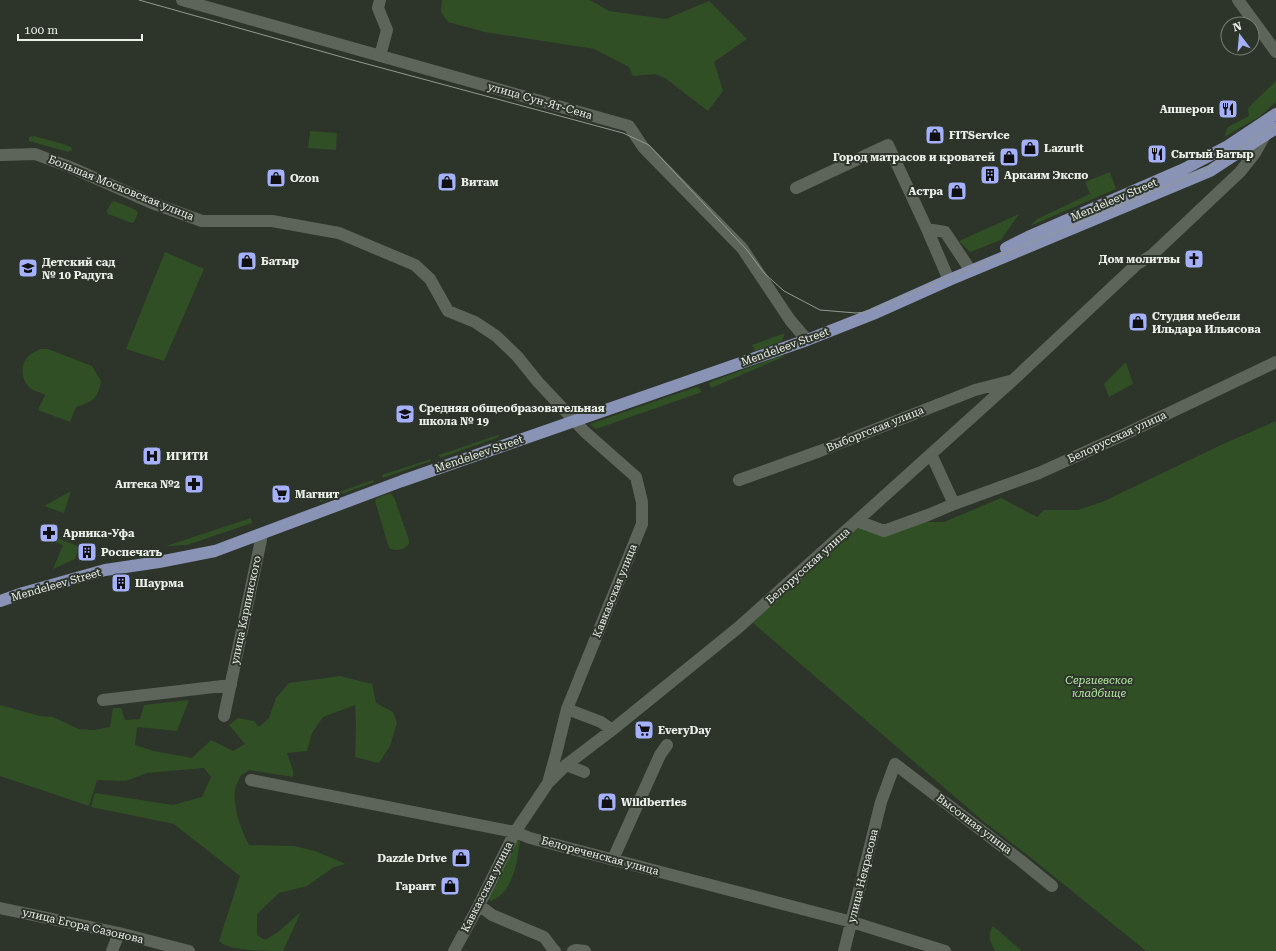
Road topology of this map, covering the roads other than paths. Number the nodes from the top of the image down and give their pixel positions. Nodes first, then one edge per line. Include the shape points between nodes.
1 (182, 0) edge
2 (380, 0) edge
3 (1238, 0) edge
4 (1276, 52) edge
5 (380, 56) junction
6 (1276, 114) edge
7 (1276, 128) edge
8 (1263, 130) junction
9 (0, 155) edge
10 (796, 188) dead end
11 (926, 229) junction
12 (969, 268) junction
13 (949, 280) junction
14 (807, 340) junction
15 (1276, 362) edge
16 (1012, 381) junction
17 (574, 422) junction
18 (931, 454) junction
19 (739, 480) dead end
20 (954, 504) junction
21 (857, 521) junction
22 (261, 534) junction
23 (0, 601) edge
24 (758, 611) joint
25 (230, 685) junction
26 (102, 700) dead end
27 (567, 709) junction
28 (224, 716) dead end
29 (612, 730) junction
30 (667, 745) dead end
31 (894, 764) joint
32 (566, 765) junction
33 (584, 772) dead end
34 (251, 780) dead end
35 (548, 783) junction
36 (515, 832) junction
37 (613, 860) junction
38 (1052, 886) dead end
39 (479, 905) junction
40 (0, 908) edge
41 (852, 922) junction
42 (120, 933) junction
43 (112, 951) edge
44 (189, 951) edge
45 (454, 951) edge
46 (555, 951) edge
47 (573, 951) edge
48 (585, 951) edge
49 (844, 951) edge
50 (945, 951) edge

1 - 5 street, улица Сун-Ят-Сена
2 - 5 street via 378,8 388,30
3 - 4 street
5 - 14 street, улица Сун-Ят-Сена via 629,126 643,147 742,248 790,320
6 - 8 main road, Mendeleev Street
7 - 8 main road, Mendeleev Street
8 - 12 main road, Mendeleev Street via 1184,169 1028,237
8 - 13 main road, Mendeleev Street via 1210,171
8 - 16 street, Белорусская улица via 1255,153 1240,172
9 - 17 street, Большая Московская улица via 35,154 202,221 272,221 339,233 415,265 430,279 448,311 475,322 496,336 517,356
10 - 11 street via 888,145
11 - 12 street via 945,232
11 - 13 street
12 - 13 main road, Mendeleev Street
13 - 14 main road, Mendeleev Street
14 - 17 main road, Mendeleev Street
15 - 20 street, Белорусская улица via 1039,473
16 - 18 street, Белорусская улица
16 - 19 street, Выборгская улица via 975,390
17 - 22 main road, Mendeleev Street via 395,483
17 - 27 street, Кавказская улица via 636,477 642,502 642,524
18 - 20 street
18 - 21 street, Белорусская улица
20 - 21 street, Белорусская улица via 884,531
21 - 24 street, Белорусская улица
22 - 23 main road, Mendeleev Street via 215,551 105,570
22 - 25 street, улица Карпинского
24 - 29 street, Кавказская улица
25 - 26 street
25 - 28 street, улица Карпинского
27 - 29 street
27 - 35 street, Кавказская улица
29 - 32 street, Кавказская улица
30 - 37 street via 660,755
31 - 38 street, Высотная улица
31 - 41 street, улица Некрасова via 881,802
32 - 33 street
32 - 35 street, Кавказская улица
34 - 36 street, Белореченская улица
35 - 36 street, Кавказская улица
36 - 37 street, Белореченская улица
36 - 39 street, Кавказская улица
37 - 41 street, Белореченская улица
39 - 45 street, Кавказская улица
39 - 46 street via 492,915 544,936
40 - 42 street, улица Егора Сазонова
41 - 49 street, улица Некрасова
41 - 50 street, Белореченская улица
42 - 43 street
42 - 44 street, улица Егора Сазонова
47 - 48 street

